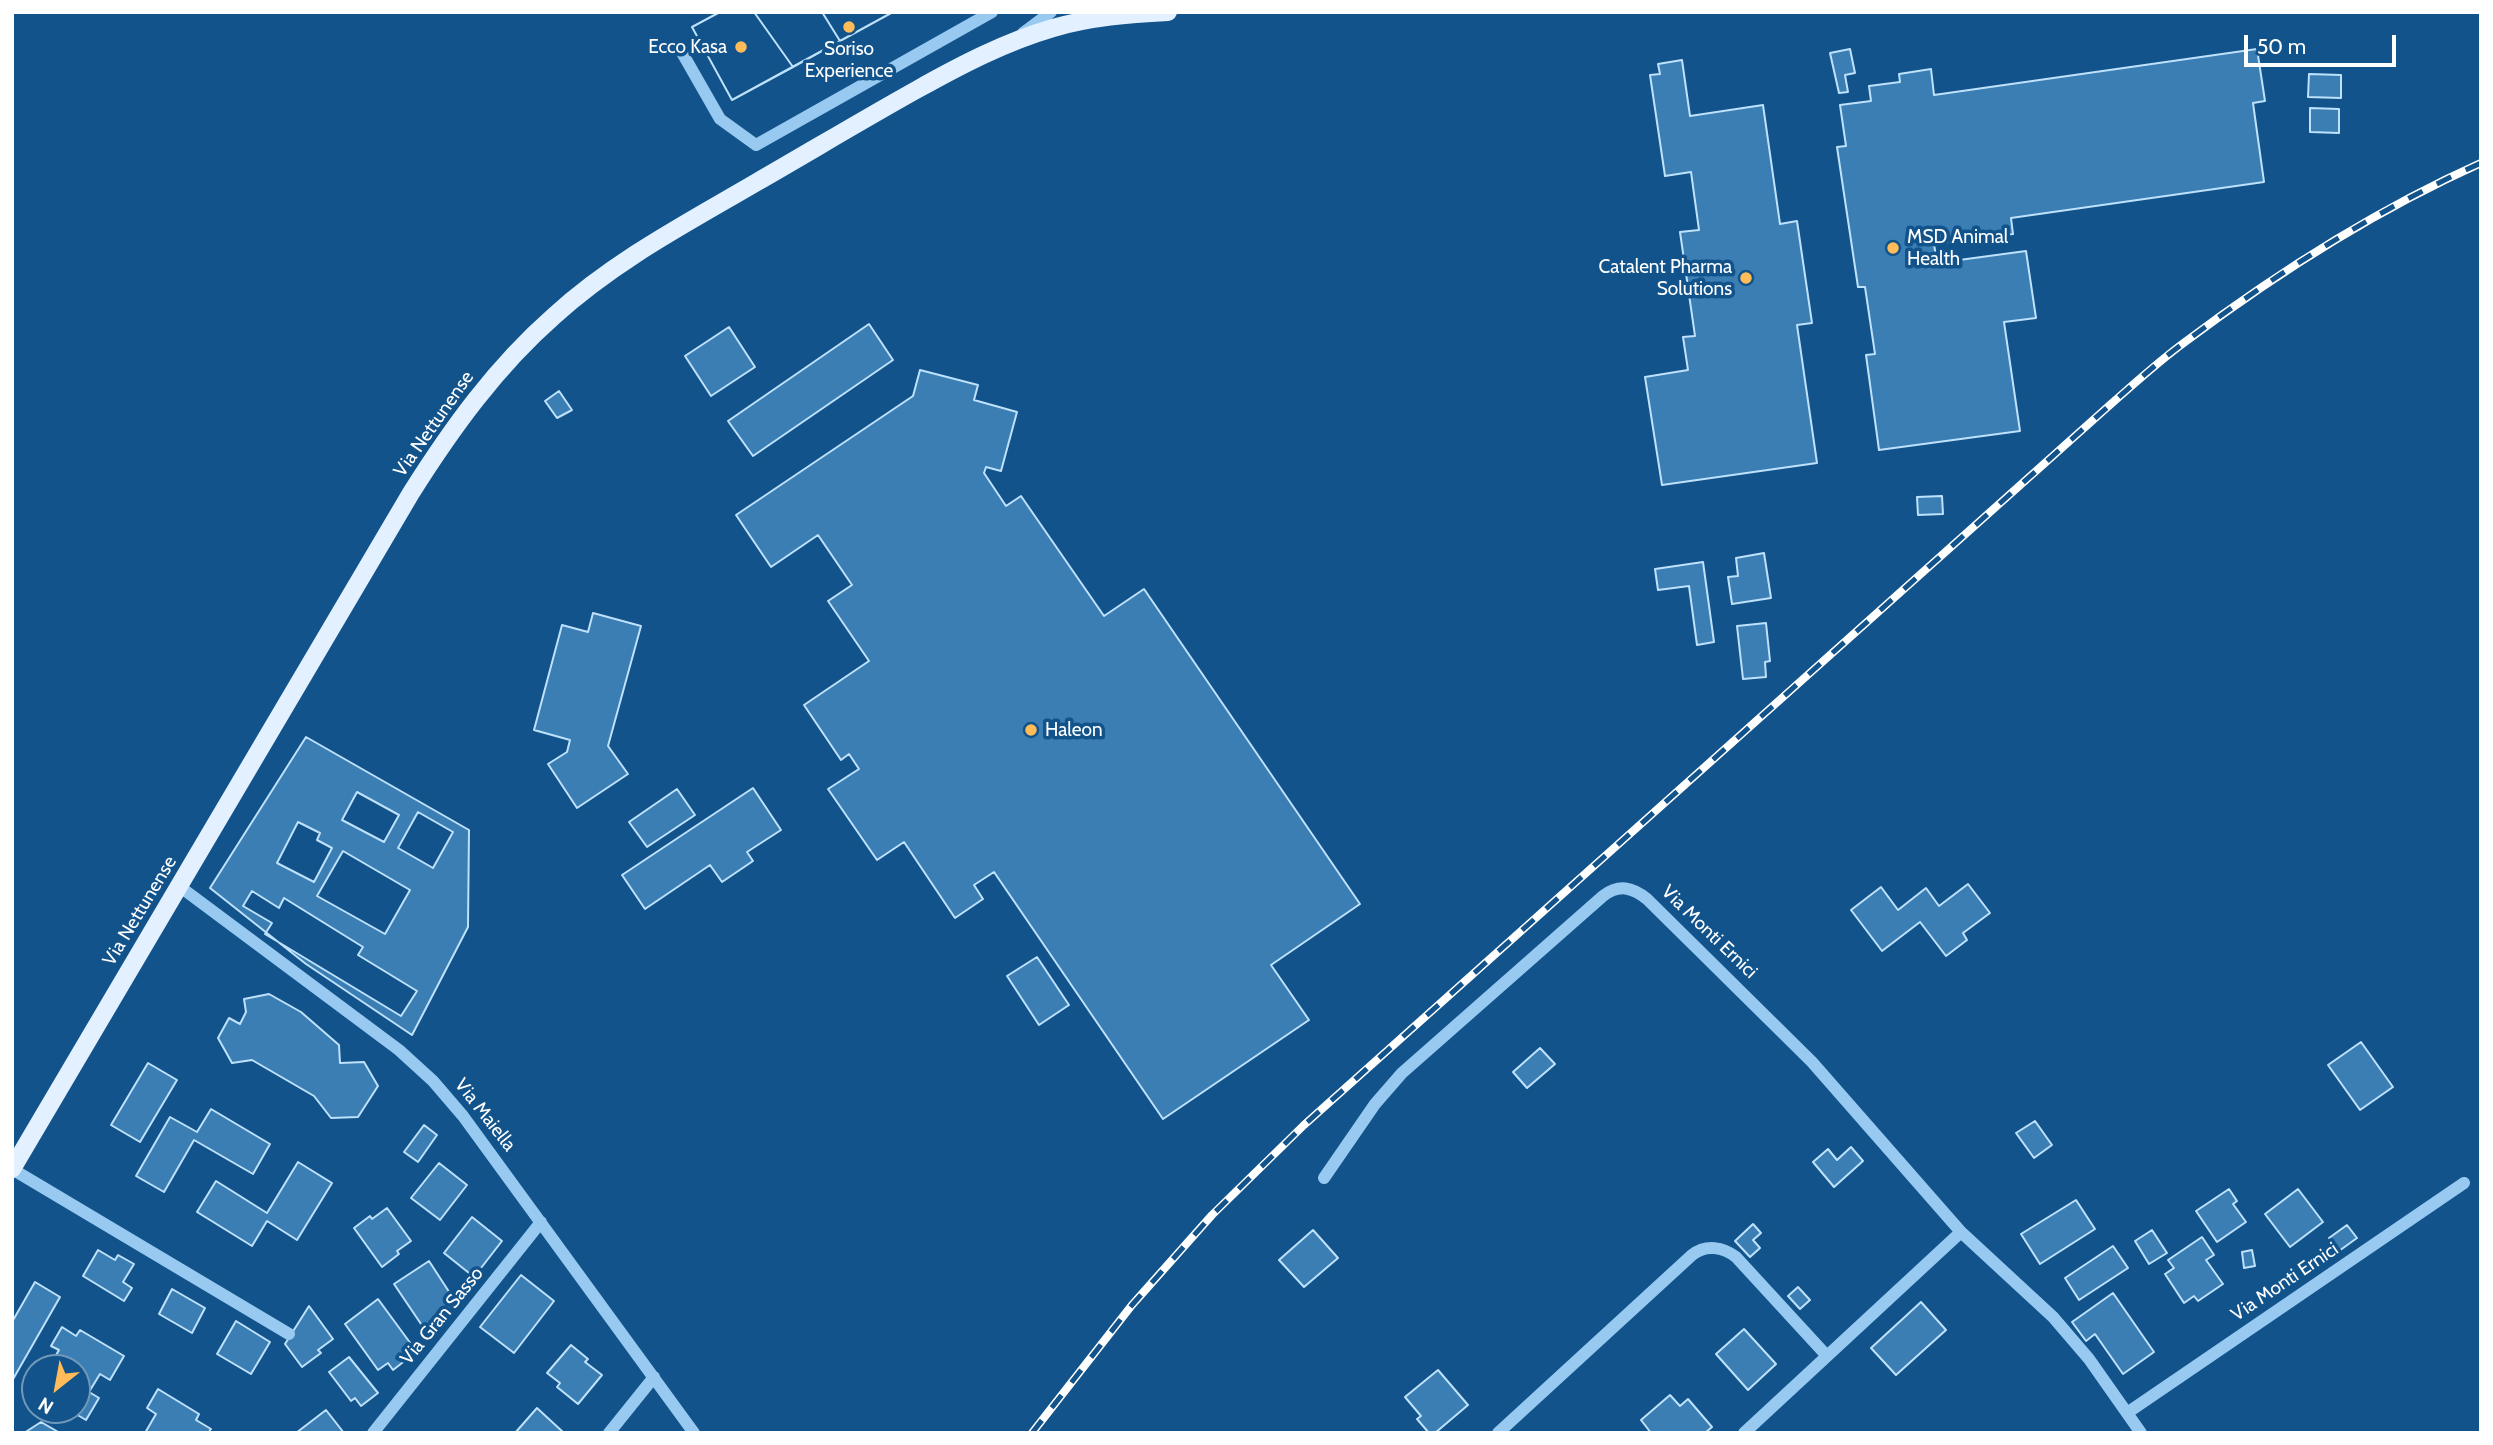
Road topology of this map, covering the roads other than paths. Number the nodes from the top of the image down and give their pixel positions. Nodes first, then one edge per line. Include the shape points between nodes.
1 (992, 12) edge
2 (1051, 12) edge
3 (1168, 12) edge
4 (1098, 14) edge
5 (1005, 45) junction
6 (680, 49) dead end
7 (179, 886) junction
8 (12, 1169) edge
9 (1324, 1178) dead end
10 (2464, 1183) dead end
11 (541, 1222) junction
12 (1962, 1232) junction
13 (289, 1334) dead end
14 (1826, 1356) junction
15 (653, 1377) junction
16 (2127, 1413) junction
17 (373, 1433) edge
18 (609, 1433) edge
19 (694, 1433) edge
20 (1498, 1433) edge
21 (1745, 1433) edge
22 (2141, 1433) edge

1 - 6 street via 756,145 720,119
2 - 5 street
3 - 4 main road, Via Nettunense
4 - 5 main road, Via Nettunense
5 - 7 main road, Via Nettunense via 877,111 637,254 573,299 520,348 474,400 429,465
7 - 8 main road, Via Nettunense
7 - 11 street, Via Maiella via 421,1069 455,1106
8 - 13 street
9 - 12 street, Via Monti Ernici via 1375,1104 1413,1062 1603,896 1626,888 1647,899 1770,1019
10 - 16 street, Via Monti Ernici
11 - 15 street, Via Maiella
11 - 17 street, Via Gran Sasso
12 - 14 street
12 - 16 street, Via Monti Ernici via 2053,1317
14 - 20 street via 1736,1257 1720,1249 1704,1249 1692,1255
14 - 21 street
15 - 18 street
15 - 19 street, Via Maiella
16 - 22 street, Via Monti Ernici

